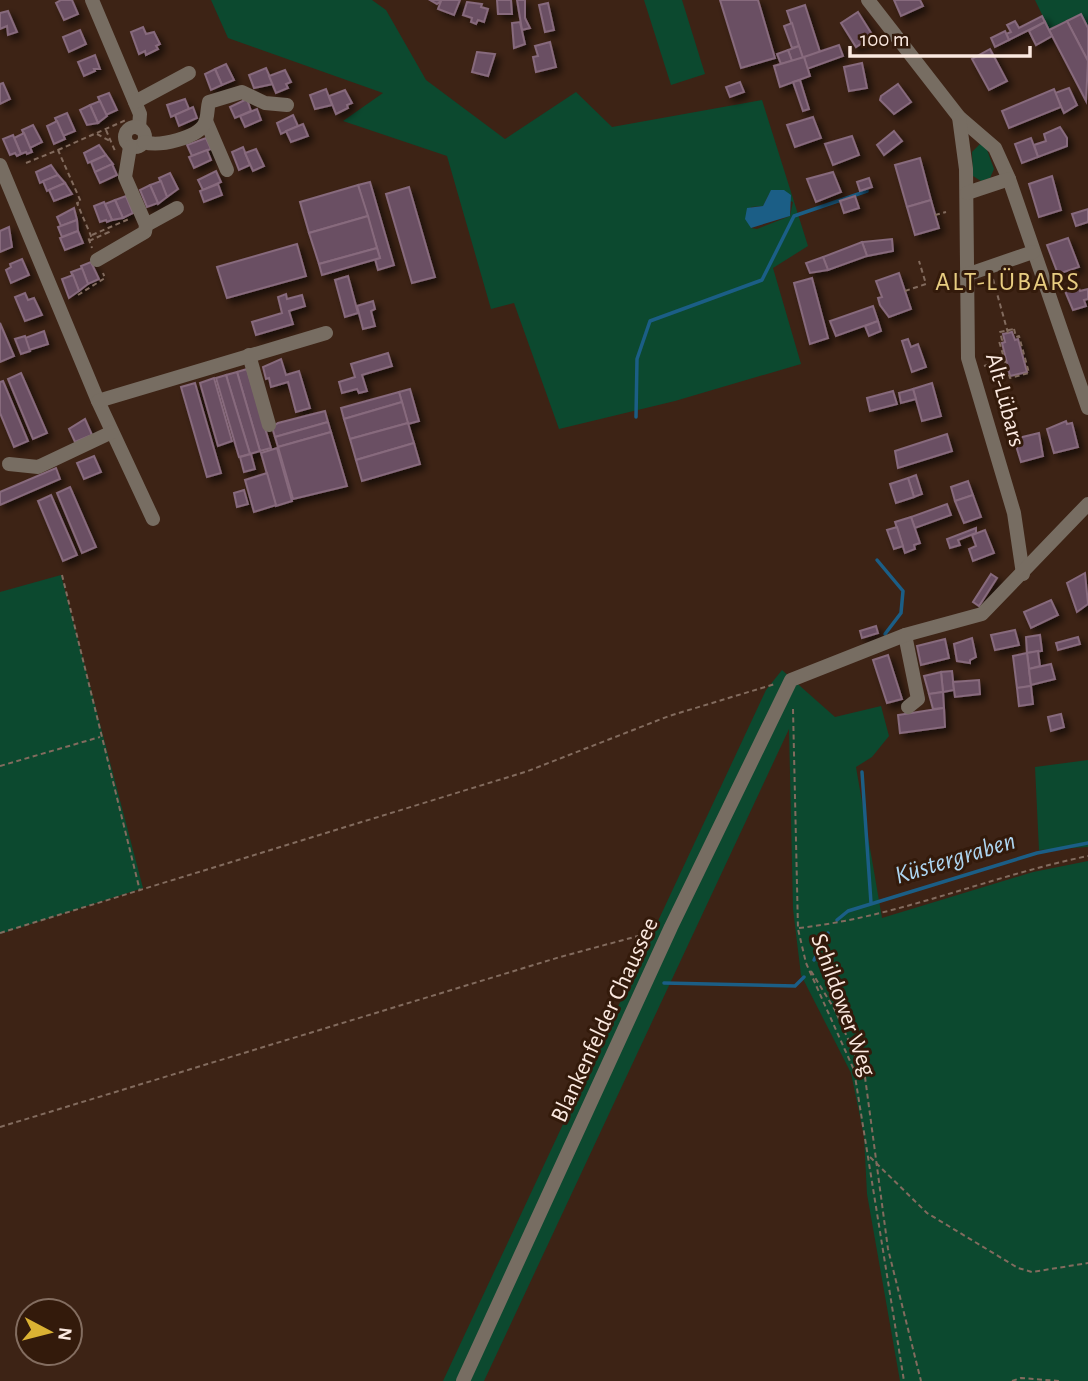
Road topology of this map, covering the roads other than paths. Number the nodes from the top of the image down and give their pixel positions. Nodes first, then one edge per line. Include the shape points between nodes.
1 (92, 0) edge
2 (868, 0) edge
3 (189, 73) dead end
4 (287, 105) dead end
5 (959, 117) junction
6 (206, 121) junction
7 (138, 127) junction
8 (0, 165) edge
9 (227, 170) dead end
10 (1009, 179) junction
11 (4, 186) edge
12 (967, 193) junction
13 (177, 208) dead end
14 (146, 225) junction
15 (1033, 252) junction
16 (97, 260) dead end
17 (966, 275) junction
18 (326, 333) dead end
19 (249, 355) junction
20 (98, 401) junction
21 (1088, 408) edge
22 (269, 425) dead end
23 (112, 432) junction
24 (9, 464) dead end
25 (1088, 504) edge
26 (153, 519) dead end
27 (1023, 574) junction
28 (905, 635) junction
29 (908, 707) dead end
30 (463, 1381) edge

1 - 7 street
2 - 5 street
3 - 7 street
4 - 6 street via 234,93 209,102
5 - 10 street via 995,149
5 - 12 street, Alt-Lübars
6 - 7 street via 200,130 169,143
6 - 9 street
7 - 14 street via 124,168
8 - 11 street
10 - 12 street
10 - 15 street
11 - 20 street
12 - 17 street, Alt-Lübars
13 - 14 street
14 - 16 street via 145,232
15 - 17 street
15 - 21 street
17 - 27 street, Alt-Lübars via 968,358 1014,513
18 - 19 street
19 - 20 street
19 - 22 street
20 - 23 street
23 - 24 street via 38,467
23 - 26 street
25 - 27 street
27 - 28 street via 982,614
28 - 29 street via 918,699
28 - 30 street, Blankenfelder Chaussee via 791,680 671,928

